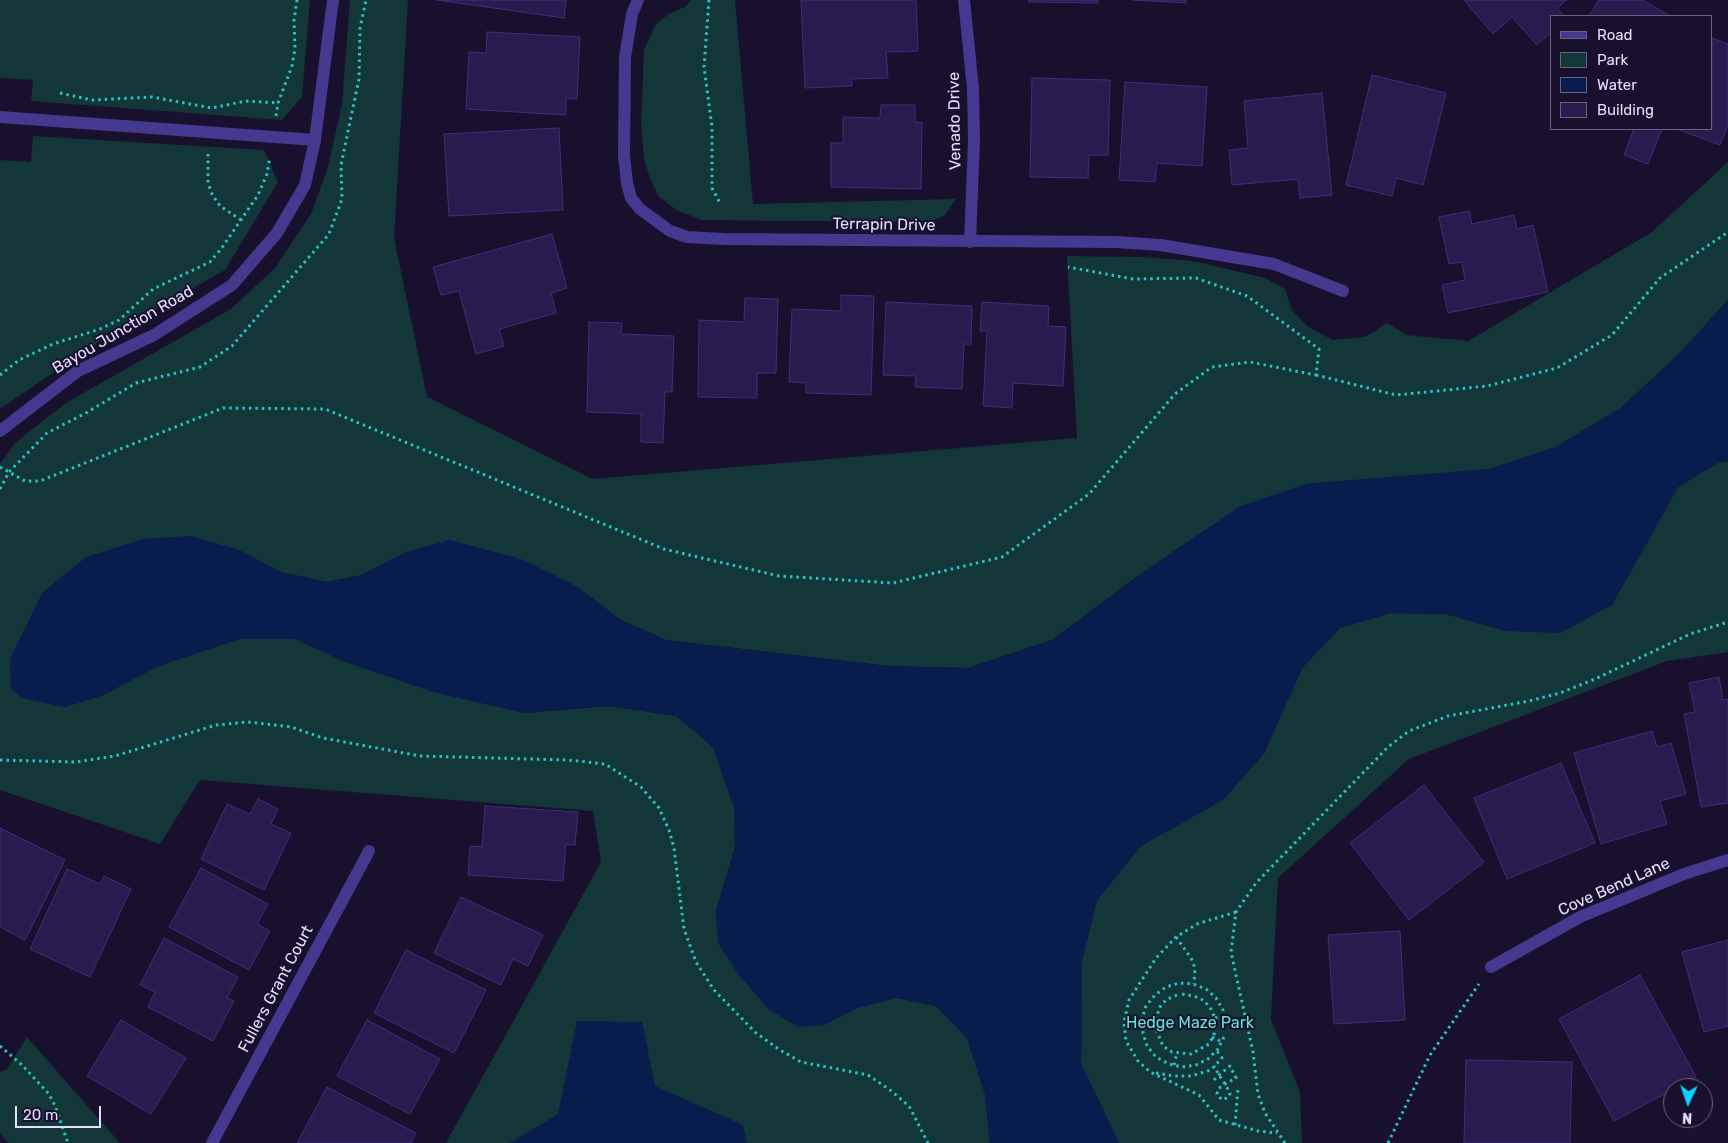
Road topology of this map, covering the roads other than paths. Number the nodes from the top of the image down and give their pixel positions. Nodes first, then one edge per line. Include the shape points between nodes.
1 (333, 0) edge
2 (638, 0) edge
3 (964, 0) edge
4 (0, 117) edge
5 (315, 140) junction
6 (970, 242) junction
7 (1343, 291) dead end
8 (0, 431) edge
9 (368, 851) dead end
10 (1728, 860) edge
11 (1491, 967) road end
12 (212, 1143) edge

1 - 5 street, Bayou Junction Road
2 - 6 street, Terrapin Drive via 632,14 626,57 624,156 631,198 654,222 687,237
3 - 6 street, Venado Drive via 973,98
4 - 5 street
5 - 8 street, Bayou Junction Road via 305,185 278,233 232,285 154,335 78,371
6 - 7 street, Terrapin Drive via 1116,242 1193,249 1274,264
9 - 12 street, Fullers Grant Court
10 - 11 street, Cove Bend Lane via 1580,916

